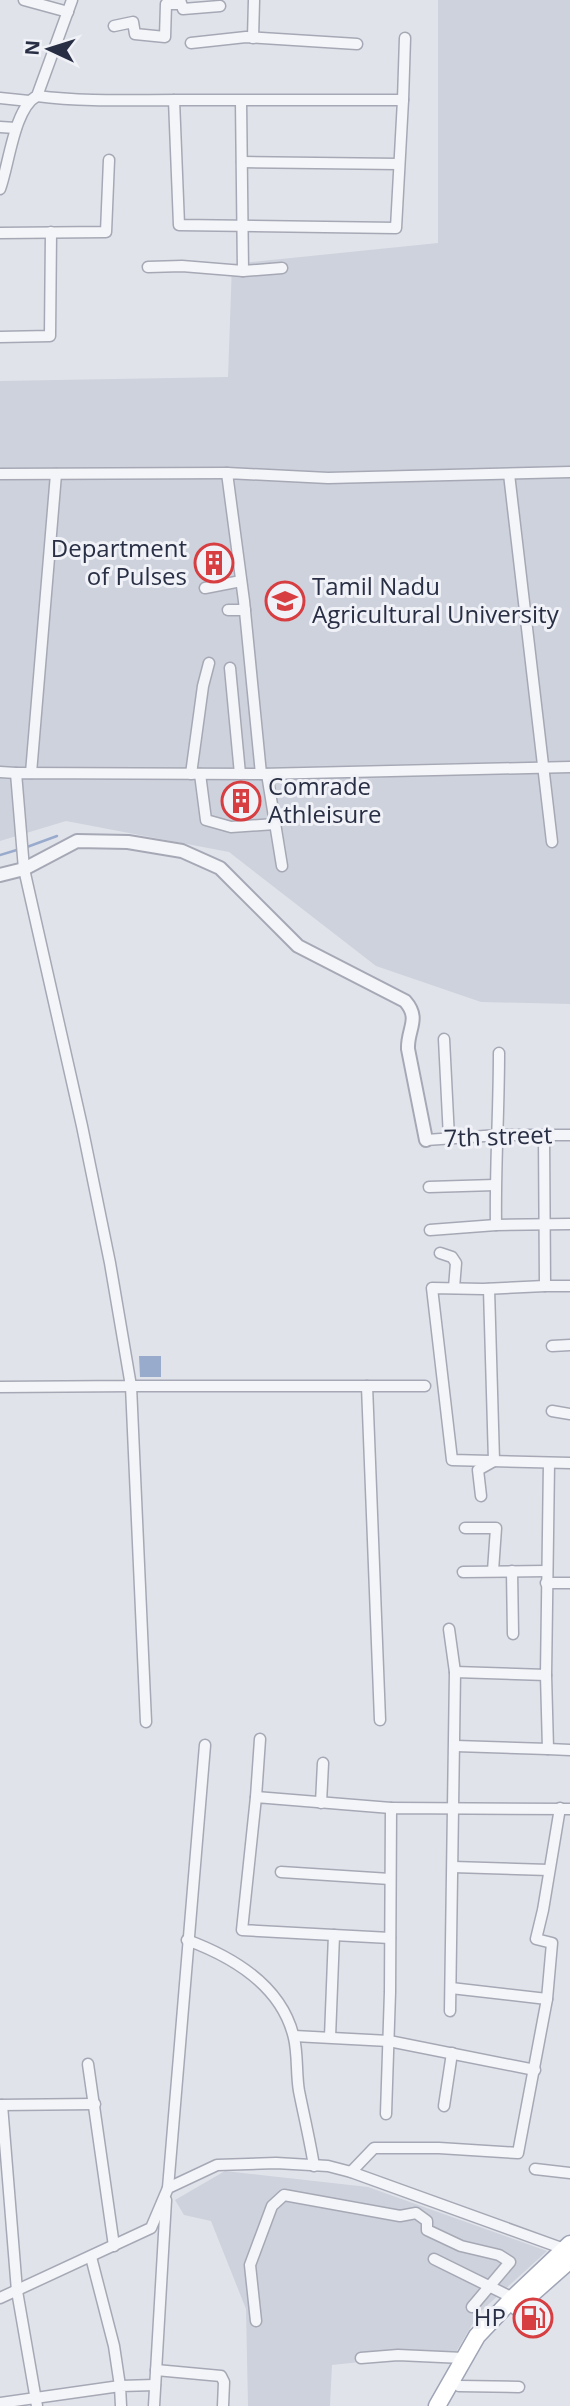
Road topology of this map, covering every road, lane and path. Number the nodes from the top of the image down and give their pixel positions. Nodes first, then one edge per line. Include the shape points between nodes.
1 (24, 0) edge
2 (72, 0) edge
3 (254, 0) edge
4 (180, 2) edge
5 (220, 6) dead end
6 (68, 12) junction
7 (114, 26) dead end
8 (253, 38) junction
9 (405, 38) dead end
10 (191, 43) dead end
11 (357, 44) dead end
12 (0, 98) edge
13 (33, 98) junction
14 (174, 100) junction
15 (403, 100) junction
16 (241, 101) junction
17 (0, 127) edge
18 (16, 128) junction
19 (109, 160) dead end
20 (242, 162) junction
21 (399, 164) junction
22 (4, 169) edge
23 (0, 190) edge
24 (243, 226) junction
25 (51, 232) junction
26 (0, 233) edge
27 (148, 267) dead end
28 (282, 268) dead end
29 (243, 271) junction
30 (0, 337) edge
31 (570, 472) edge
32 (226, 473) junction
33 (0, 474) edge
34 (56, 474) junction
35 (509, 474) junction
36 (241, 581) junction
37 (205, 588) dead end
38 (228, 610) dead end
39 (245, 610) junction
40 (209, 663) dead end
41 (230, 668) dead end
42 (570, 767) edge
43 (543, 768) junction
44 (0, 772) edge
45 (16, 773) junction
46 (31, 773) junction
47 (195, 774) junction
48 (240, 774) junction
49 (264, 774) junction
50 (275, 824) junction
51 (552, 842) dead end
52 (282, 866) dead end
53 (24, 869) junction
54 (0, 875) edge
55 (444, 1039) dead end
56 (499, 1053) dead end
57 (499, 1135) junction
58 (544, 1135) junction
59 (570, 1135) edge
60 (449, 1138) junction
61 (426, 1140) joint
62 (495, 1185) junction
63 (429, 1187) dead end
64 (544, 1224) junction
65 (570, 1224) edge
66 (496, 1225) junction
67 (430, 1230) dead end
68 (440, 1253) dead end
69 (545, 1286) junction
70 (570, 1286) edge
71 (454, 1288) junction
72 (489, 1289) junction
73 (570, 1345) edge
74 (552, 1346) dead end
75 (131, 1386) junction
76 (367, 1386) junction
77 (425, 1386) dead end
78 (0, 1387) edge
79 (552, 1411) dead end
80 (570, 1414) edge
81 (494, 1461) junction
82 (549, 1463) junction
83 (570, 1463) edge
84 (481, 1496) dead end
85 (465, 1528) dead end
86 (493, 1571) junction
87 (512, 1571) junction
88 (546, 1571) junction
89 (463, 1572) dead end
90 (546, 1583) junction
91 (570, 1583) edge
92 (449, 1629) dead end
93 (513, 1633) dead end
94 (456, 1672) junction
95 (546, 1675) junction
96 (380, 1720) dead end
97 (146, 1722) dead end
98 (260, 1739) dead end
99 (205, 1745) dead end
100 (456, 1746) junction
101 (548, 1749) junction
102 (570, 1750) edge
103 (323, 1763) dead end
104 (256, 1797) junction
105 (321, 1803) junction
106 (391, 1808) junction
107 (565, 1808) edge
108 (453, 1809) junction
109 (453, 1867) junction
110 (549, 1870) junction
111 (281, 1872) dead end
112 (390, 1879) junction
113 (334, 1935) junction
114 (390, 1938) junction
115 (187, 1940) junction
116 (451, 1988) junction
117 (547, 1998) junction
118 (450, 2011) dead end
119 (293, 2036) junction
120 (330, 2037) junction
121 (389, 2040) junction
122 (452, 2053) junction
123 (88, 2064) dead end
124 (535, 2070) junction
125 (95, 2104) junction
126 (1, 2105) edge
127 (444, 2106) dead end
128 (386, 2114) dead end
129 (314, 2166) junction
130 (535, 2169) dead end
131 (351, 2172) junction
132 (570, 2173) edge
133 (167, 2189) junction
134 (114, 2246) junction
135 (569, 2251) edge
136 (91, 2257) junction
137 (434, 2259) dead end
138 (490, 2286) junction
139 (17, 2291) junction
140 (0, 2298) edge
141 (513, 2298) junction
142 (472, 2307) dead end
143 (256, 2321) dead end
144 (361, 2358) dead end
145 (463, 2358) junction
146 (156, 2370) junction
147 (155, 2385) junction
148 (120, 2386) junction
149 (459, 2386) junction
150 (519, 2387) dead end
151 (36, 2402) edge
152 (0, 2403) edge
153 (121, 2406) edge
154 (154, 2406) edge
155 (223, 2406) edge
156 (437, 2406) edge
157 (449, 2406) edge

1 - 6 street
2 - 6 street
3 - 8 street
4 - 5 street via 183,9
4 - 7 street via 166,4 165,37 135,34 133,22
6 - 13 street
8 - 10 street
8 - 11 street
9 - 15 street
12 - 13 street
13 - 14 street
13 - 18 street
14 - 16 street
14 - 24 street via 179,225
15 - 16 street
15 - 21 street
16 - 20 street
17 - 18 street
18 - 22 street
19 - 25 street via 106,232
20 - 21 street
20 - 24 street
21 - 24 street via 396,228
22 - 23 street
24 - 29 street
25 - 26 street
25 - 30 street via 50,336
27 - 29 street
28 - 29 street
31 - 35 street
32 - 34 street
32 - 35 street via 328,478
32 - 36 street
33 - 34 street
34 - 46 street
35 - 43 street
36 - 37 street
36 - 39 street
38 - 39 street
39 - 49 street
40 - 47 street
41 - 48 street
42 - 43 street
43 - 49 street
43 - 51 street
44 - 45 street
45 - 46 street
45 - 53 street
46 - 47 street
47 - 48 street
47 - 50 street via 206,820 232,827
48 - 49 street
49 - 50 street
50 - 52 street
53 - 54 street
53 - 61 street via 78,841 128,842 182,851 220,868 298,946 411,1008 414,1017 408,1049
53 - 75 street via 82,1126
55 - 60 street
56 - 57 street
57 - 58 street, 7th street
57 - 60 street, 7th street
57 - 62 street
58 - 59 street, 7th street
58 - 64 street
60 - 61 street, 7th street
62 - 63 street
62 - 66 street
64 - 65 street
64 - 66 street
64 - 69 street
66 - 67 street
68 - 71 street via 456,1263
69 - 70 street
69 - 72 street
71 - 72 street
71 - 81 street via 432,1288 452,1460
72 - 81 street
73 - 74 street
75 - 76 street
75 - 78 street
75 - 97 street
76 - 77 street
76 - 96 street
79 - 80 street
81 - 82 street
81 - 84 street via 478,1470
82 - 83 street
82 - 88 street
85 - 86 street via 496,1528
86 - 87 street
86 - 89 street
87 - 88 street
87 - 93 street
88 - 90 street
90 - 91 street
90 - 95 street
92 - 94 street
94 - 95 street
94 - 100 street
95 - 101 street
98 - 104 street
99 - 115 street
100 - 101 street
100 - 108 street
101 - 102 street
103 - 105 street
104 - 105 street
104 - 113 street via 242,1930
105 - 106 street
106 - 108 street
106 - 112 street
107 - 108 street
107 - 110 street
108 - 109 street
109 - 110 street
109 - 116 street
110 - 117 street via 536,1939 552,1943
111 - 112 street
112 - 114 street
113 - 114 street
113 - 120 street
114 - 121 street
115 - 119 street via 241,1966 265,1984 286,2013
115 - 133 street
116 - 117 street
116 - 118 street
117 - 124 street
119 - 120 street
119 - 129 street
120 - 121 street
121 - 122 street
121 - 128 street
122 - 124 street
122 - 127 street
123 - 125 street
124 - 131 street via 519,2154 374,2148
125 - 126 street
125 - 134 street
126 - 139 street
129 - 131 street
129 - 133 street via 217,2165
130 - 132 street
131 - 135 street
133 - 134 street via 151,2228
133 - 146 street
134 - 136 street
135 - 141 main road
135 - 149 main road via 490,2336
136 - 139 street
136 - 148 street
137 - 138 street
138 - 141 street
138 - 142 street
138 - 143 street via 510,2262 427,2230 427,2221 416,2213 400,2216 284,2195 272,2206 250,2265
139 - 140 street
139 - 151 street
141 - 145 main road
144 - 145 street
145 - 156 main road
146 - 147 street
146 - 155 street via 221,2376
147 - 148 street
147 - 154 street
148 - 151 street
148 - 153 street
149 - 150 street
149 - 157 main road
151 - 152 street

